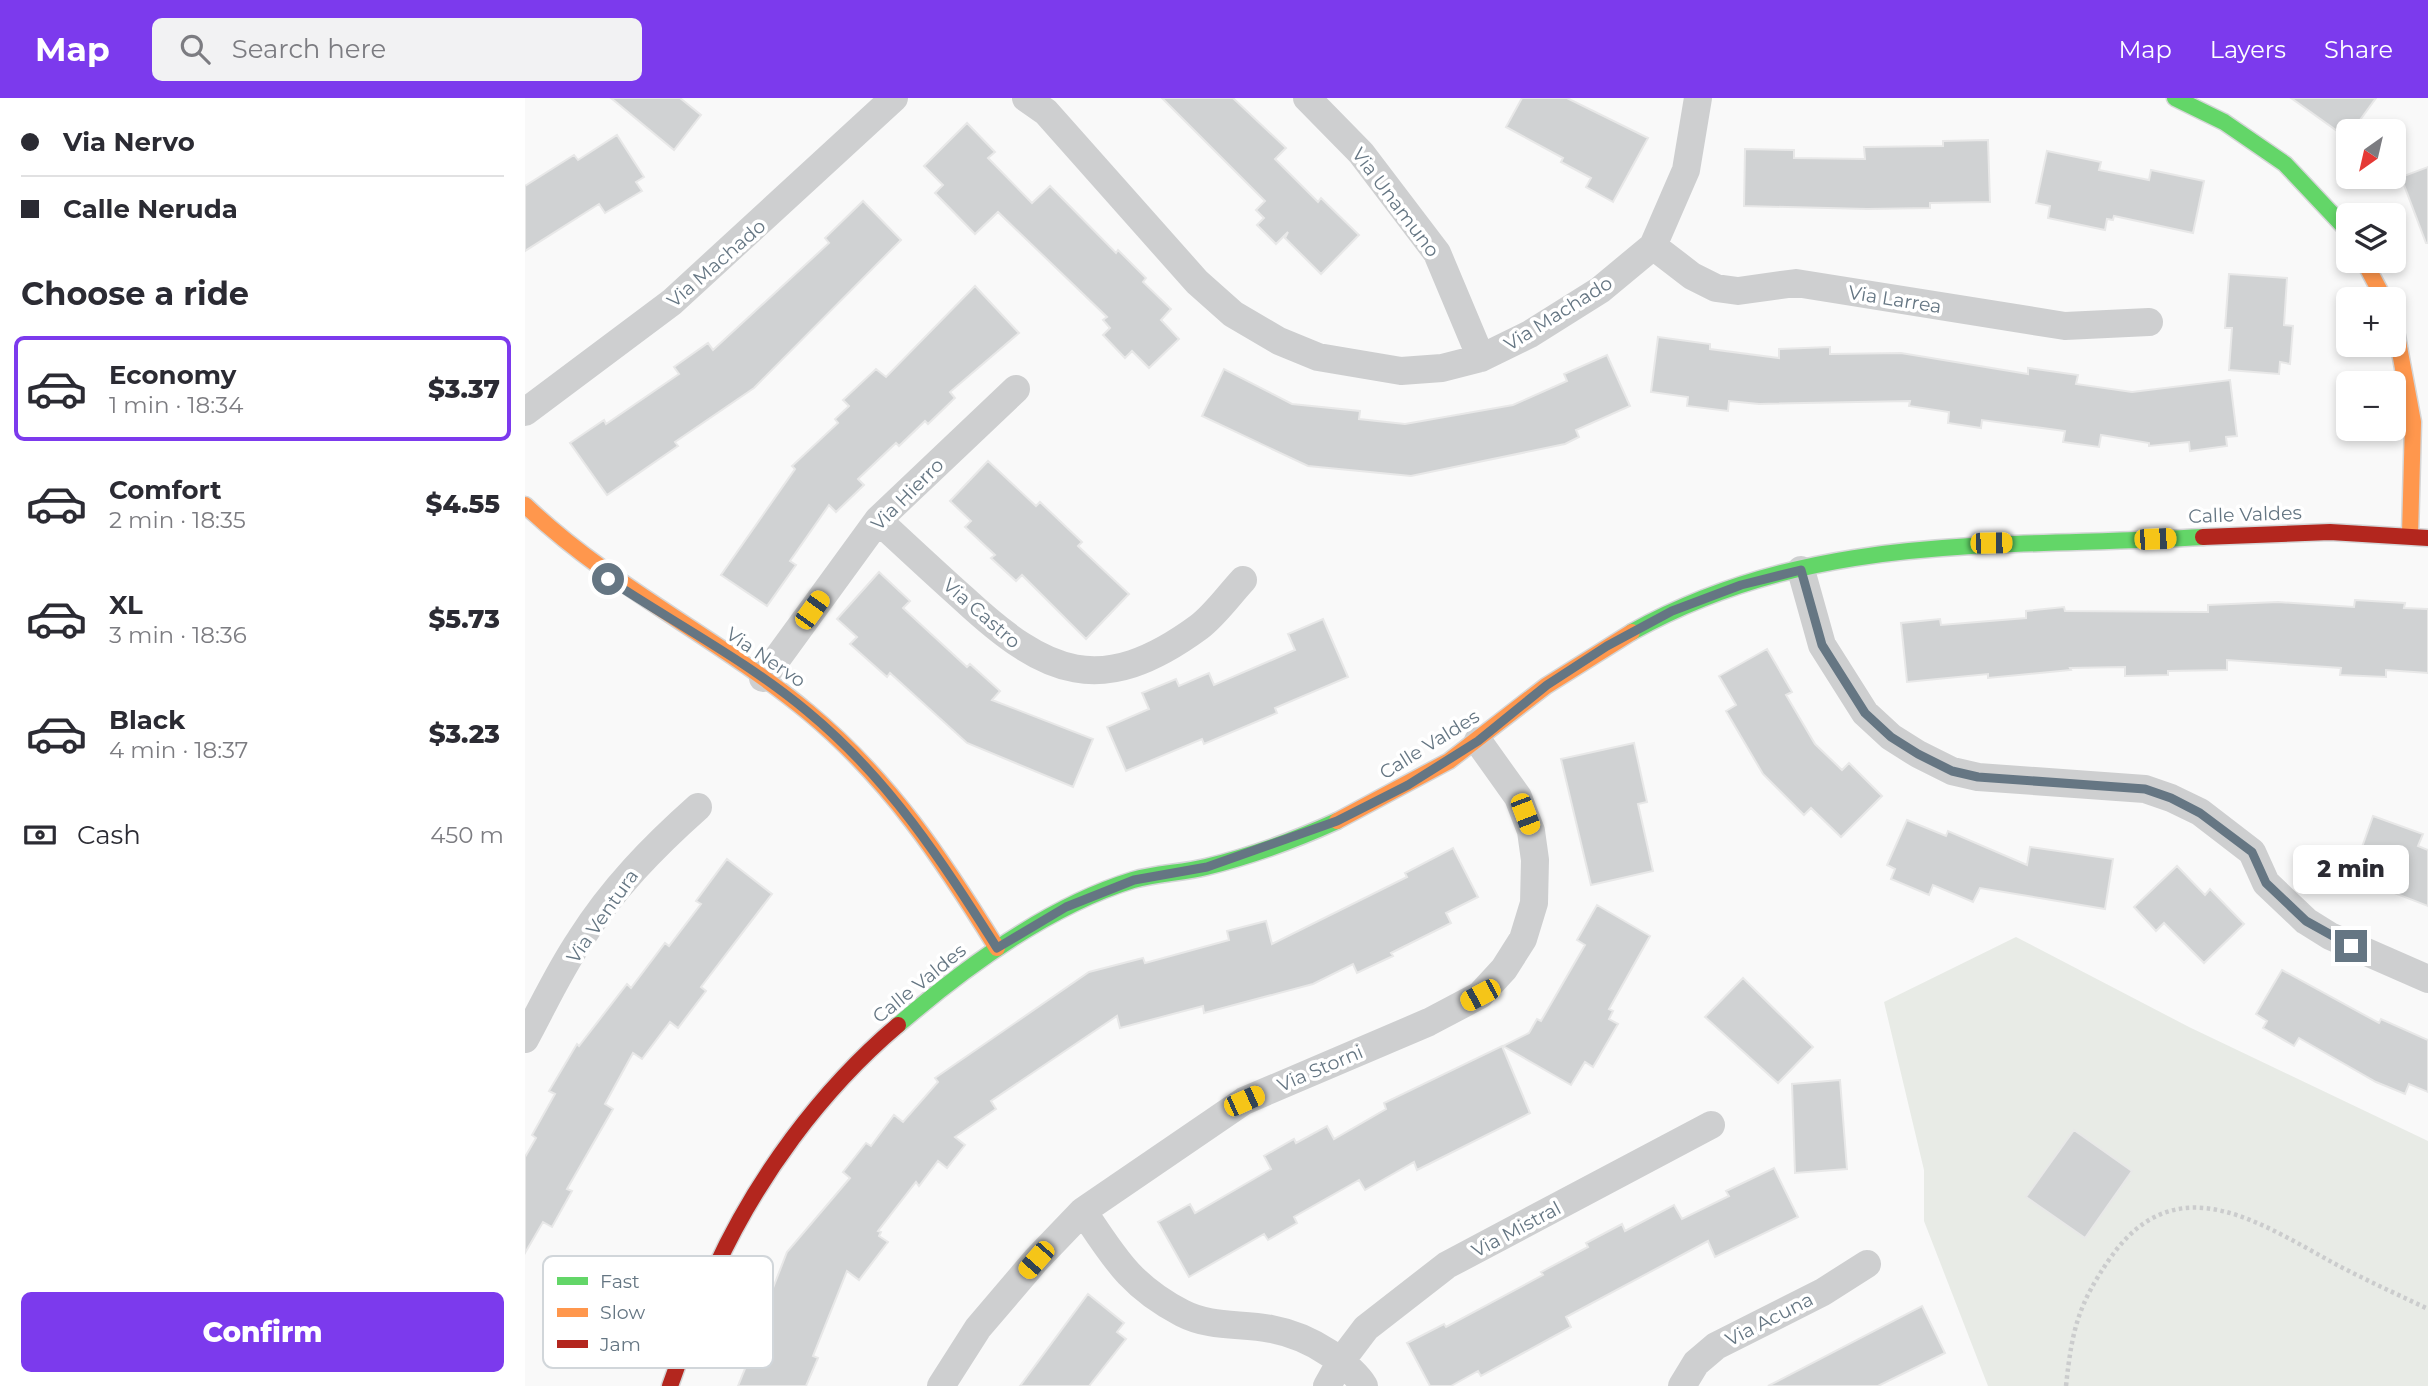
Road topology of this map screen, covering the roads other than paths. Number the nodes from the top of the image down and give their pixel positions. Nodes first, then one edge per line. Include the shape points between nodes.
1 (894, 98) edge
2 (1026, 98) edge
3 (1307, 98) edge
4 (1698, 98) edge
5 (2175, 98) edge
6 (2336, 218) edge
7 (1653, 246) junction
8 (2150, 322) dead end
9 (2401, 357) edge
10 (1481, 358) junction
11 (1016, 389) dead end
12 (525, 412) edge
13 (525, 505) edge
14 (878, 520) junction
15 (2410, 535) junction
16 (2428, 538) edge
17 (1801, 570) junction
18 (1243, 580) dead end
19 (763, 678) junction
20 (1478, 741) junction
21 (698, 807) dead end
22 (997, 948) junction
23 (2428, 979) edge
24 (525, 1039) edge
25 (1711, 1125) dead end
26 (1083, 1211) junction
27 (722, 1256) edge
28 (1867, 1264) dead end
29 (1341, 1361) junction
30 (677, 1368) edge
31 (670, 1386) edge
32 (941, 1386) edge
33 (1327, 1386) edge
34 (1364, 1386) edge
35 (1682, 1386) edge

1 - 12 street, Via Machado via 673,302
2 - 10 street, Via Machado via 1046,112 1197,282 1233,314 1279,341 1318,357 1401,371 1442,368
3 - 10 street, Via Unamuno via 1361,153 1437,253
4 - 7 street, Via Machado via 1686,170
5 - 6 street via 2224,122 2285,164
7 - 8 street, Via Larrea via 1692,276 1738,292 1796,283 2065,326
7 - 10 street, Via Machado via 1601,290 1531,334
9 - 15 street via 2413,422
11 - 14 street, Via Hierro
13 - 19 street, Via Nervo via 608,579
14 - 18 street, Via Castro via 996,629 1033,655 1065,667 1098,671 1141,661 1200,626
14 - 19 street, Via Hierro
15 - 16 street, Calle Valdes
15 - 17 street, Calle Valdes via 2311,533 1964,544
17 - 20 street, Calle Valdes via 1741,585 1672,611 1547,685
17 - 23 street via 1822,645 1865,713 1891,737 1952,771 1978,777 2145,789 2171,798 2200,813 2252,852 2266,883 2306,921
19 - 22 street, Via Nervo via 848,747 917,824
20 - 22 street, Calle Valdes via 1408,785 1337,821 1207,867 1134,880 1066,907
20 - 26 street, Via Storni via 1518,797 1531,831 1535,860 1534,903 1523,939 1504,969 1480,995 1429,1022 1244,1101
21 - 24 street, Via Ventura via 653,847 618,887 579,940
22 - 27 street, Calle Valdes via 952,978 825,1094 782,1150
25 - 29 street, Via Mistral via 1447,1265 1366,1328
26 - 29 street via 1124,1273 1184,1314 1218,1326 1270,1329 1306,1338
26 - 32 street, Via Storni via 978,1328
28 - 35 street, Via Acuna via 1823,1292 1716,1346 1696,1363
29 - 33 street, Via Mistral
29 - 34 street
30 - 31 street, Calle Valdes

